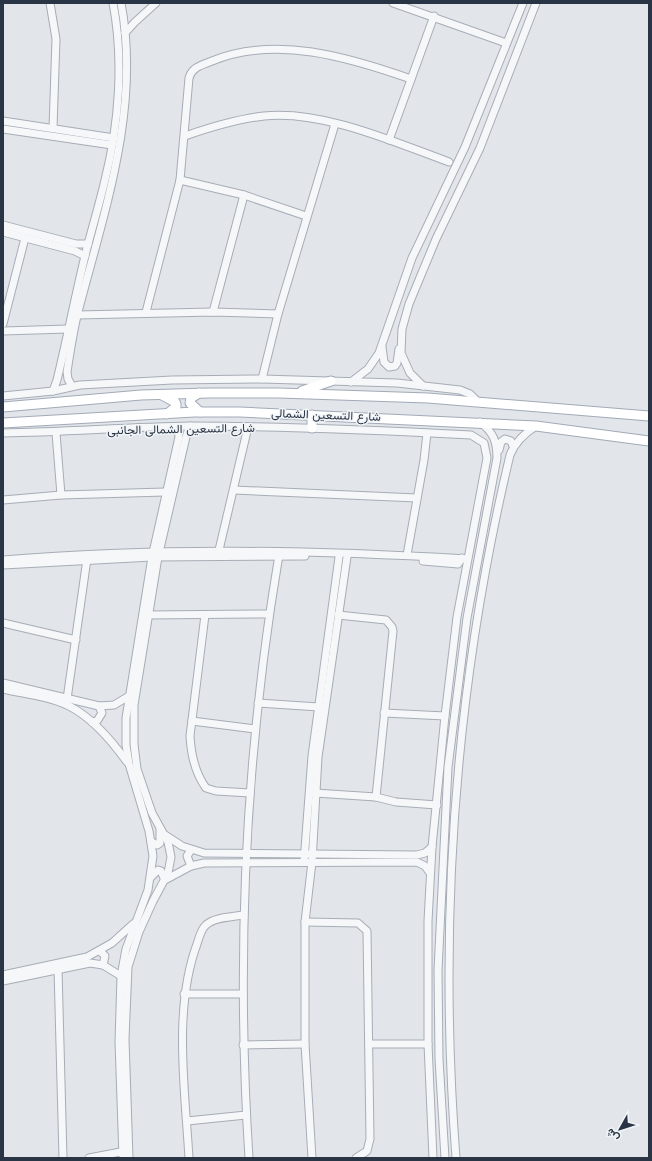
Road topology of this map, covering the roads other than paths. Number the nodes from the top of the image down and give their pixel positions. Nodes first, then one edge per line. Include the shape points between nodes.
1 (50, 3) edge
2 (113, 3) edge
3 (121, 3) edge
4 (156, 3) edge
5 (393, 3) edge
6 (523, 3) edge
7 (536, 3) edge
8 (434, 16) junction
9 (126, 34) junction
10 (506, 43) junction
11 (118, 77) junction
12 (127, 78) junction
13 (411, 79) junction
14 (3, 121) edge
15 (335, 124) junction
16 (53, 128) junction
17 (3, 129) edge
18 (185, 136) junction
19 (114, 138) junction
20 (389, 140) junction
21 (112, 145) junction
22 (449, 162) dead end
23 (180, 180) junction
24 (244, 195) junction
25 (306, 216) junction
26 (3, 225) edge
27 (3, 232) edge
28 (25, 238) junction
29 (88, 244) junction
30 (85, 256) junction
31 (146, 312) junction
32 (213, 312) junction
33 (278, 314) junction
34 (77, 315) junction
35 (3, 324) edge
36 (68, 329) junction
37 (3, 331) edge
38 (382, 347) junction
39 (400, 347) junction
40 (262, 379) junction
41 (331, 381) junction
42 (351, 382) junction
43 (72, 386) junction
44 (424, 386) junction
45 (53, 391) junction
46 (199, 393) junction
47 (296, 393) junction
48 (162, 394) junction
49 (3, 396) edge
50 (478, 402) junction
51 (3, 407) edge
52 (200, 412) junction
53 (167, 414) junction
54 (312, 415) junction
55 (649, 416) edge
56 (480, 422) junction
57 (3, 423) edge
58 (190, 426) junction
59 (536, 426) junction
60 (178, 427) junction
61 (248, 427) junction
62 (312, 428) junction
63 (18, 432) junction
64 (3, 433) edge
65 (56, 433) junction
66 (427, 433) junction
67 (3, 438) edge
68 (649, 441) edge
69 (514, 446) junction
70 (497, 458) junction
71 (234, 490) junction
72 (165, 492) junction
73 (61, 495) junction
74 (417, 498) junction
75 (3, 500) edge
76 (219, 550) junction
77 (155, 554) junction
78 (309, 554) junction
79 (279, 555) junction
80 (407, 555) junction
81 (339, 557) junction
82 (347, 557) junction
83 (464, 558) junction
84 (87, 559) junction
85 (3, 560) edge
86 (3, 565) edge
87 (269, 614) junction
88 (148, 615) junction
89 (205, 615) junction
90 (338, 615) junction
91 (457, 617) junction
92 (467, 618) junction
93 (3, 623) edge
94 (76, 640) junction
95 (3, 683) edge
96 (3, 688) edge
97 (129, 696) junction
98 (67, 699) junction
99 (258, 703) junction
100 (99, 706) junction
101 (319, 707) junction
102 (384, 713) junction
103 (445, 716) junction
104 (192, 721) junction
105 (92, 722) junction
106 (255, 729) junction
107 (129, 764) junction
108 (448, 766) junction
109 (459, 768) junction
110 (447, 784) junction
111 (458, 784) junction
112 (250, 793) junction
113 (315, 793) junction
114 (376, 797) junction
115 (437, 805) junction
116 (160, 828) junction
117 (164, 835) junction
118 (152, 842) junction
119 (432, 847) junction
120 (191, 850) junction
121 (246, 854) junction
122 (304, 854) junction
123 (312, 858) junction
124 (245, 862) junction
125 (304, 862) junction
126 (191, 866) junction
127 (430, 874) junction
128 (151, 877) junction
129 (165, 880) junction
130 (243, 915) junction
131 (136, 921) junction
132 (305, 922) junction
133 (100, 951) junction
134 (103, 965) junction
135 (58, 969) junction
136 (428, 970) junction
137 (438, 970) junction
138 (3, 975) edge
139 (121, 976) junction
140 (3, 981) edge
141 (184, 994) junction
142 (242, 994) junction
143 (305, 1044) junction
144 (369, 1044) junction
145 (428, 1044) junction
146 (243, 1045) junction
147 (246, 1115) junction
148 (187, 1121) junction
149 (455, 1140) junction
150 (444, 1142) junction
151 (124, 1156) edge
152 (445, 1156) edge
153 (456, 1156) edge
154 (63, 1158) edge
155 (89, 1158) edge
156 (189, 1158) edge
157 (249, 1158) edge
158 (312, 1158) edge
159 (356, 1158) edge
160 (434, 1158) edge

1 - 16 street via 56,52
2 - 11 street
3 - 9 street
4 - 9 street
5 - 8 street
6 - 10 street
7 - 39 street via 480,148 418,281 402,329
8 - 10 street
8 - 13 street
9 - 12 street
10 - 38 street via 465,147 412,258
11 - 12 street
11 - 19 street
12 - 34 street via 122,132 112,182
13 - 18 street via 370,64 324,53 259,51 230,54 198,66 191,72
13 - 20 street
14 - 16 street
15 - 18 street via 309,117 266,116 230,122
15 - 20 street
15 - 25 street
16 - 19 street
17 - 21 street
18 - 23 street
19 - 21 street
20 - 22 street
21 - 29 street
23 - 24 street
23 - 31 street
24 - 25 street
24 - 32 street
25 - 33 street
26 - 29 street via 76,244
27 - 28 street
28 - 30 street
28 - 35 street
29 - 30 street
30 - 36 street
31 - 32 street
31 - 34 street
32 - 33 street
33 - 40 street
34 - 43 street via 67,372
36 - 37 street
36 - 45 street
38 - 39 street via 384,364 391,367 397,363
38 - 42 street via 368,369
39 - 44 street via 406,366
40 - 41 street
40 - 43 street via 172,380
41 - 42 street
41 - 47 main road
42 - 44 street
43 - 45 street
44 - 50 street via 460,390 470,394
45 - 49 street
46 - 47 main road, شارع التسعين الشمالى
46 - 48 main road, شارع التسعين الشمالى
46 - 52 main road via 191,398 190,403
47 - 50 main road, شارع التسعين الشمالى
48 - 51 main road, شارع التسعين الشمالى
48 - 53 main road via 176,404 176,407
50 - 55 main road, شارع التسعين الشمالى
52 - 53 main road, شارع التسعين الشمالى
52 - 54 main road, شارع التسعين الشمالى
53 - 57 main road, شارع التسعين الشمالى
54 - 56 main road, شارع التسعين الشمالى
54 - 62 main road
56 - 59 main road, شارع التسعين الشمالى
56 - 70 street via 496,441
58 - 60 street, شارع التسعين الشمالى الجانبى
58 - 61 street, شارع التسعين الشمالى الجانبى
58 - 77 street
59 - 68 main road, شارع التسعين الشمالى
59 - 69 street
60 - 65 street, شارع التسعين الشمالى الجانبى
60 - 72 street via 179,437
61 - 62 street, شارع التسعين الشمالى الجانبى
61 - 71 street
62 - 66 street, شارع التسعين الشمالى الجانبى
63 - 64 street, شارع التسعين الشمالى الجانبى
63 - 65 street, شارع التسعين الشمالى الجانبى
63 - 67 street
65 - 73 street
66 - 74 street
66 - 83 street, شارع التسعين الشمالى الجانبى via 476,436 486,448 487,458
69 - 70 street via 509,440 503,440
69 - 109 street via 508,460 487,561
70 - 92 street
71 - 74 street
71 - 76 street
72 - 73 street
72 - 77 street
73 - 75 street
74 - 80 street
76 - 77 street
76 - 78 street
77 - 79 street
77 - 84 street
77 - 85 street via 64,555
77 - 88 street
77 - 97 street
78 - 79 street
78 - 80 street
78 - 81 street
79 - 87 street
80 - 83 street
81 - 82 street
81 - 101 street
82 - 83 street via 455,564
82 - 90 street
83 - 91 street
84 - 86 street
84 - 94 street
87 - 89 street
87 - 99 street
88 - 89 street
88 - 116 street via 134,705 134,744 138,769 152,813
89 - 104 street
90 - 102 street via 386,620 392,627
90 - 113 street
91 - 92 street
91 - 103 street
92 - 108 street
93 - 94 street
94 - 98 street
95 - 98 street
96 - 105 street via 61,703
97 - 100 street via 114,705
97 - 107 street via 126,732
98 - 100 street
99 - 101 street
99 - 106 street
100 - 105 street via 102,713
101 - 122 street
102 - 103 street
102 - 114 street
103 - 115 street
104 - 106 street
104 - 112 street via 192,755 206,788 216,792
105 - 107 street
106 - 112 street
107 - 118 street
108 - 109 street via 452,770
108 - 110 street
109 - 111 street
110 - 111 street
110 - 137 street
111 - 149 street via 449,892 450,1034
112 - 121 street
113 - 114 street
113 - 123 street
114 - 115 street via 396,802
115 - 119 street
116 - 117 street
116 - 118 street via 160,843 157,845
117 - 120 street
117 - 129 street via 171,857
118 - 128 street
119 - 123 street via 417,855
119 - 127 street
120 - 121 street via 204,853
120 - 126 street via 188,856
121 - 122 street
121 - 124 street
122 - 123 street
122 - 125 street
123 - 125 street
123 - 127 street via 417,862 425,866
123 - 132 street
124 - 125 street
124 - 126 street via 204,863
124 - 130 street
126 - 129 street
127 - 136 street
128 - 129 street via 160,870
128 - 131 street
129 - 151 street via 139,932 128,967
130 - 141 street via 213,920 204,927 194,952
130 - 142 street
131 - 133 street via 118,939
131 - 139 street via 126,949
132 - 143 street
132 - 144 street via 358,923 367,931
133 - 134 street via 104,956
133 - 138 street via 80,959
134 - 135 street via 90,963
134 - 139 street
135 - 140 street
135 - 154 street
136 - 137 street
136 - 145 street
137 - 150 street via 439,1059
139 - 151 street via 119,1042
141 - 142 street
141 - 148 street via 183,1042
142 - 146 street
143 - 146 street
143 - 158 street
144 - 145 street
144 - 159 street via 370,1145 367,1151
145 - 160 street
146 - 147 street
147 - 148 street
147 - 157 street
148 - 156 street
149 - 150 street via 451,1143
149 - 153 street
150 - 152 street
151 - 155 street
152 - 153 street via 451,1152

